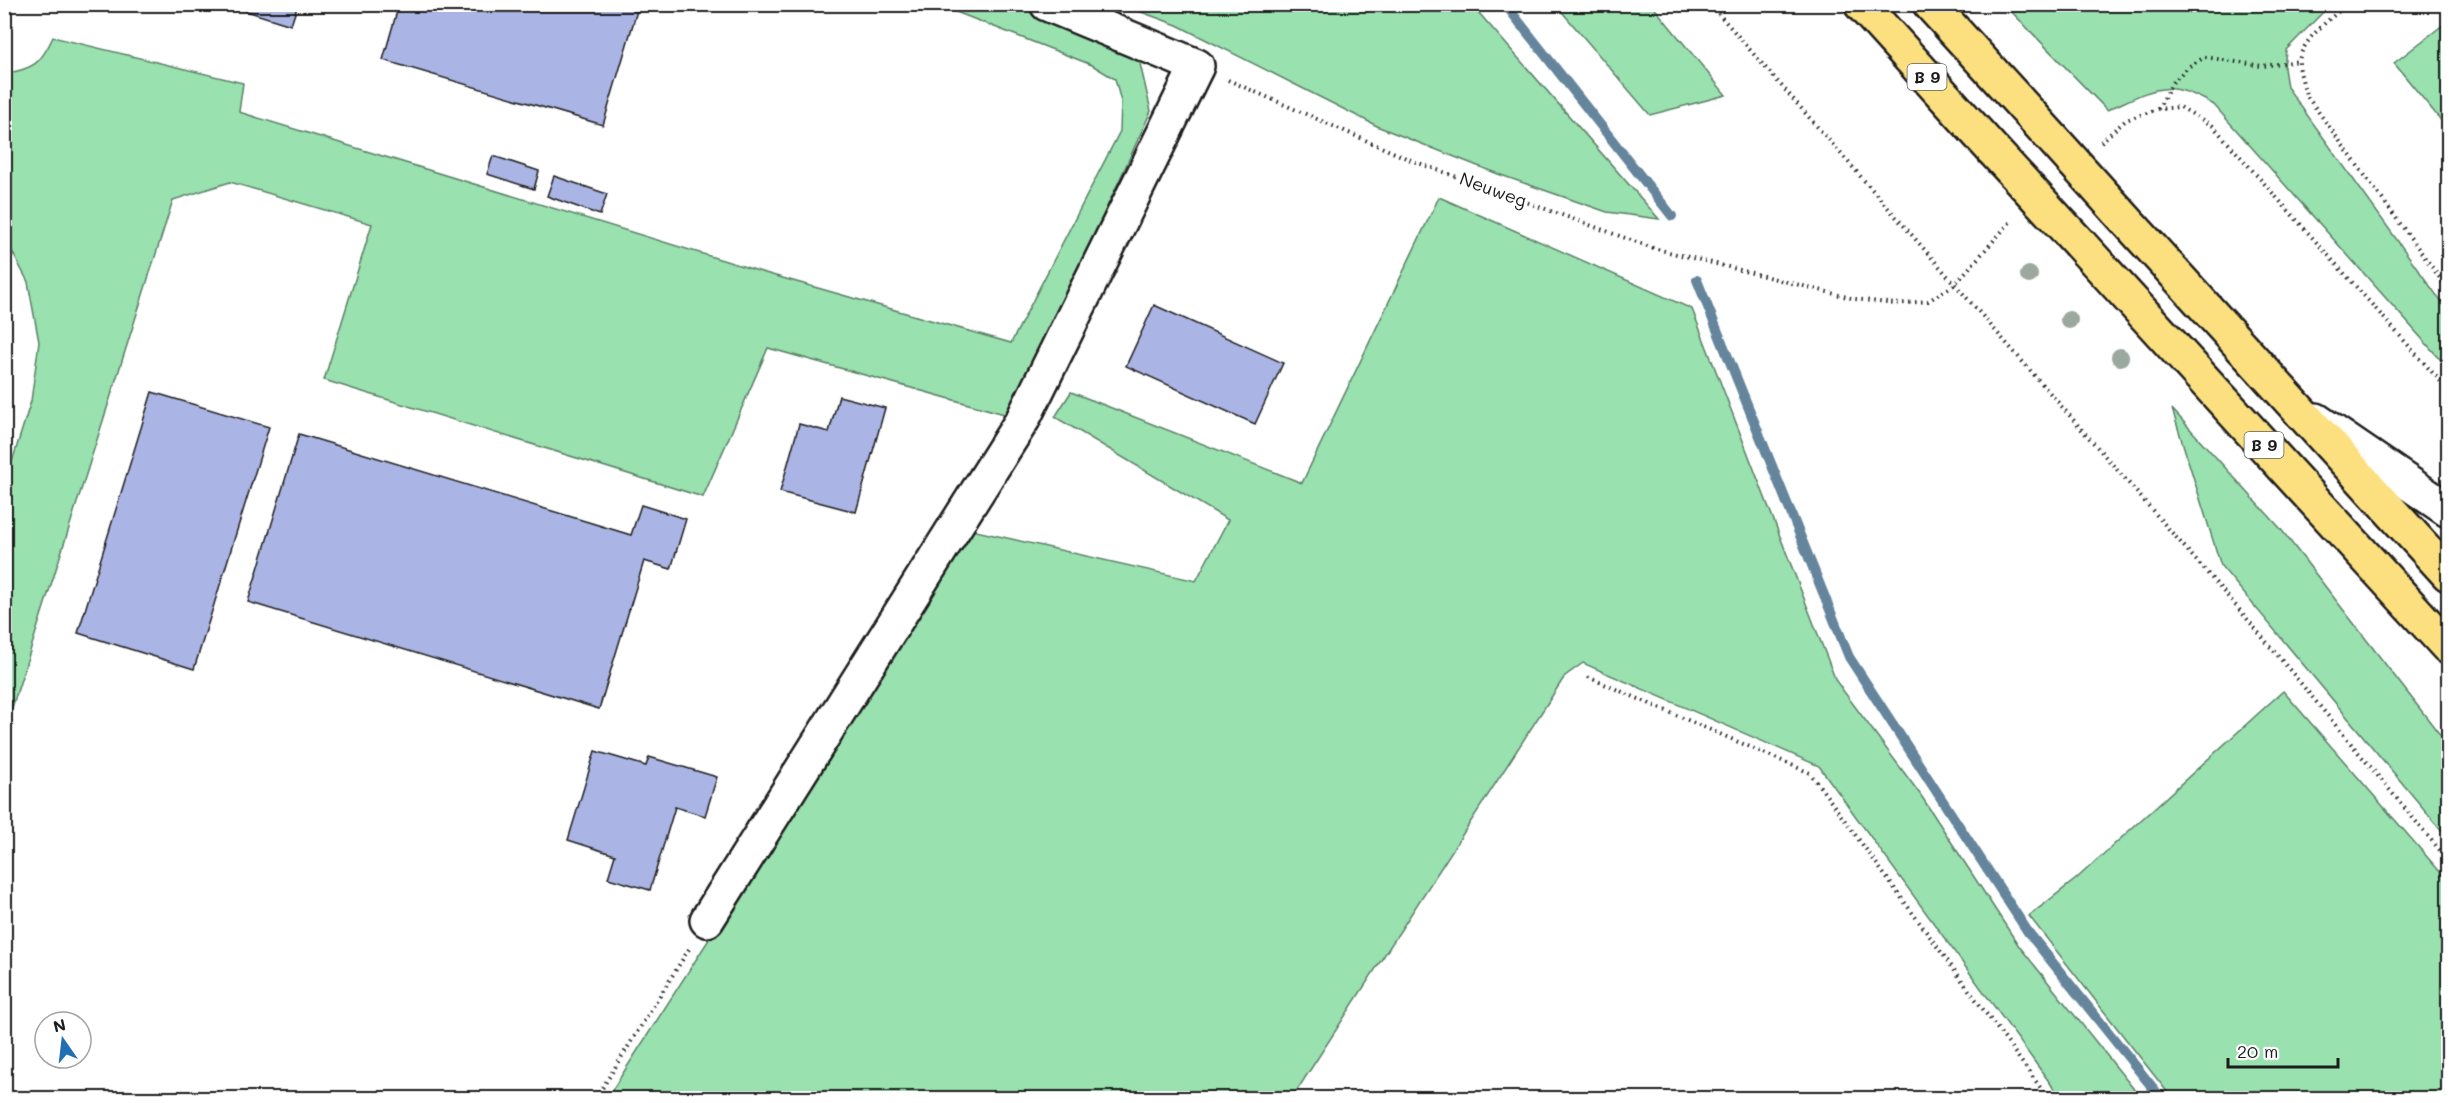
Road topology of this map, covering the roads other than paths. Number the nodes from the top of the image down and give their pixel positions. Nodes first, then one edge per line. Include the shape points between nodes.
1 (1047, 4) edge
2 (1861, 4) edge
3 (1930, 4) edge
4 (2295, 405) junction
5 (2442, 502) edge
6 (2448, 574) edge
7 (2448, 647) edge
8 (707, 920) road end

1 - 8 lane via 1197,66 1023,419
2 - 7 highway, B 9, bridge
3 - 4 highway, B 9, bridge
4 - 5 lane
4 - 6 highway, B 9

